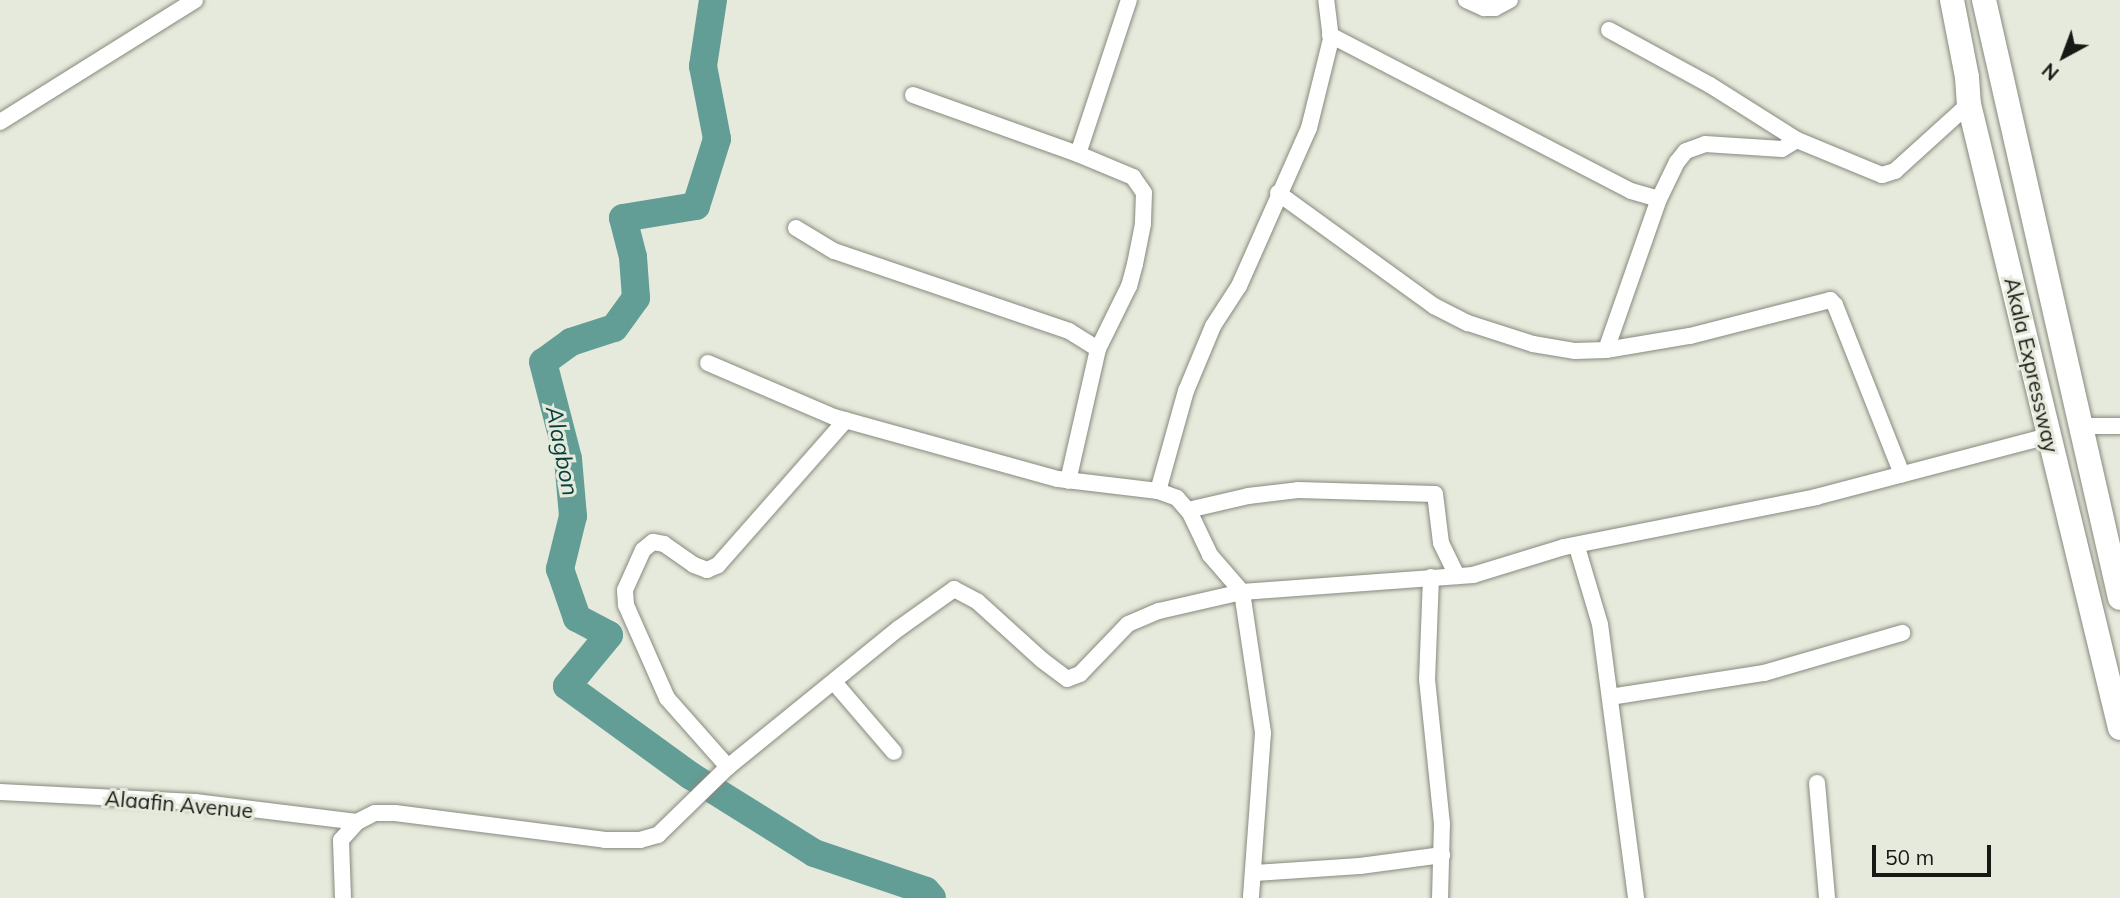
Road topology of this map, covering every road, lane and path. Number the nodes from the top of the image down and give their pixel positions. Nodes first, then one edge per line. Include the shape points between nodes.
1 (195, 0) edge
2 (1326, 0) edge
3 (1466, 0) edge
4 (1510, 0) edge
5 (1952, 0) edge
6 (1984, 0) edge
7 (1125, 1) edge
8 (1609, 30) dead end
9 (1330, 35) junction
10 (913, 94) dead end
11 (1969, 104) junction
12 (0, 122) edge
13 (1797, 140) junction
14 (1078, 153) junction
15 (1278, 192) junction
16 (1659, 199) junction
17 (796, 228) dead end
18 (1098, 348) junction
19 (1606, 350) junction
20 (708, 363) dead end
21 (846, 421) junction
22 (2080, 426) junction
23 (2120, 426) edge
24 (2049, 436) junction
25 (1902, 474) junction
26 (1068, 481) junction
27 (1158, 491) junction
28 (1188, 510) junction
29 (1577, 547) junction
30 (1457, 576) junction
31 (1431, 578) junction
32 (1242, 592) junction
33 (2120, 598) edge
34 (1902, 633) dead end
35 (834, 681) junction
36 (1610, 697) junction
37 (2120, 728) edge
38 (894, 752) dead end
39 (723, 771) junction
40 (1817, 783) dead end
41 (0, 792) edge
42 (357, 822) junction
43 (1442, 855) junction
44 (1255, 873) junction
45 (343, 898) edge
46 (1251, 898) edge
47 (1440, 898) edge
48 (1636, 898) edge
49 (1827, 898) edge

1 - 12 street
2 - 9 street
3 - 4 street via 1484,8
5 - 11 main road, Akala Expressway
6 - 22 main road, Akala Expressway
7 - 14 street
8 - 13 street via 1710,85
9 - 15 street via 1309,128
9 - 16 street via 1631,191
10 - 14 street
11 - 13 street via 1891,174 1836,158
11 - 24 main road, Akala Expressway
13 - 16 street via 1782,149 1694,147 1676,162
14 - 18 street via 1133,177 1144,192 1143,224 1129,286
15 - 19 street via 1434,306 1468,323 1534,344
15 - 27 street via 1239,286 1213,326 1186,391
16 - 19 street
17 - 18 street via 834,251 1069,331
18 - 26 street
19 - 25 street via 1690,336 1830,300
20 - 21 street
21 - 26 street
21 - 39 street via 718,565 707,570 653,542 643,550 625,590 626,605 667,698
22 - 23 street
22 - 33 main road, Akala Expressway
24 - 25 street
24 - 37 main road, Akala Expressway
25 - 29 street via 1816,497
26 - 27 street
27 - 28 street via 1177,498
28 - 30 street via 1298,490 1435,494 1441,543
28 - 32 street via 1210,555
29 - 30 street
29 - 36 street via 1600,624
30 - 31 street
31 - 32 street
31 - 43 street via 1427,679
32 - 35 street via 1159,611 1128,624 1080,674 1067,678 978,603 954,589
32 - 44 street via 1263,733
34 - 36 street via 1764,673
35 - 38 street
35 - 39 street
36 - 48 street
39 - 42 street via 658,835 640,839 605,840 395,813 375,813
40 - 49 street
41 - 42 street, Alaafin Avenue via 195,802
42 - 45 street via 341,840
43 - 44 street
43 - 47 street
44 - 46 street

